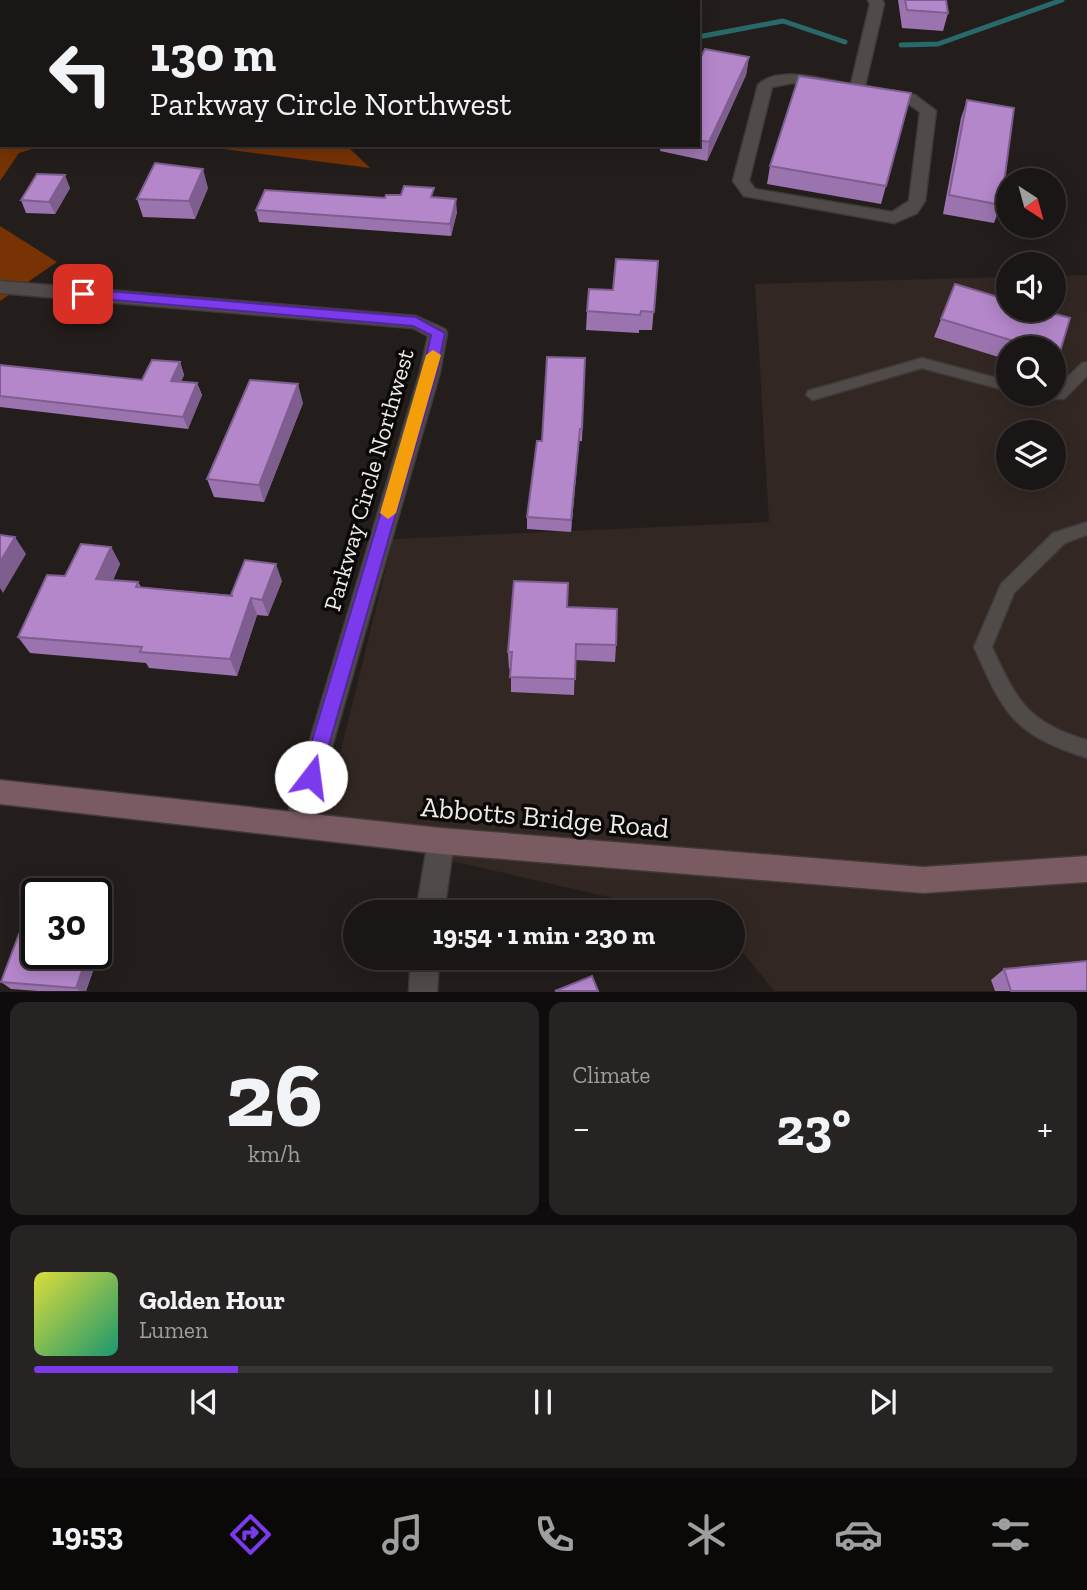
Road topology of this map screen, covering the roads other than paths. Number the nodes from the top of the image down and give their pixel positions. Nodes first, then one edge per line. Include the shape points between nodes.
1 (875, 0) edge
2 (857, 89) junction
3 (0, 287) edge
4 (1087, 367) edge
5 (996, 383) edge
6 (1066, 388) edge
7 (813, 395) dead end
8 (1087, 527) edge
9 (1087, 749) edge
10 (0, 792) edge
11 (298, 824) junction
12 (441, 841) junction
13 (1086, 870) edge
14 (432, 900) edge
15 (424, 970) edge
16 (423, 992) edge

1 - 2 street
2 - 2 street via 792,79 765,85 741,181 750,193 894,218 911,209 917,201 928,111 910,98
3 - 11 street, Parkway Circle Northwest via 416,322 438,333
4 - 6 lane
5 - 7 lane via 922,363
8 - 9 lane via 1059,538 1007,589 982,647 1020,719 1056,740
10 - 11 main road, Abbotts Bridge Road
11 - 12 main road, Abbotts Bridge Road
12 - 13 main road, Abbotts Bridge Road via 923,880
12 - 14 street
15 - 16 street

